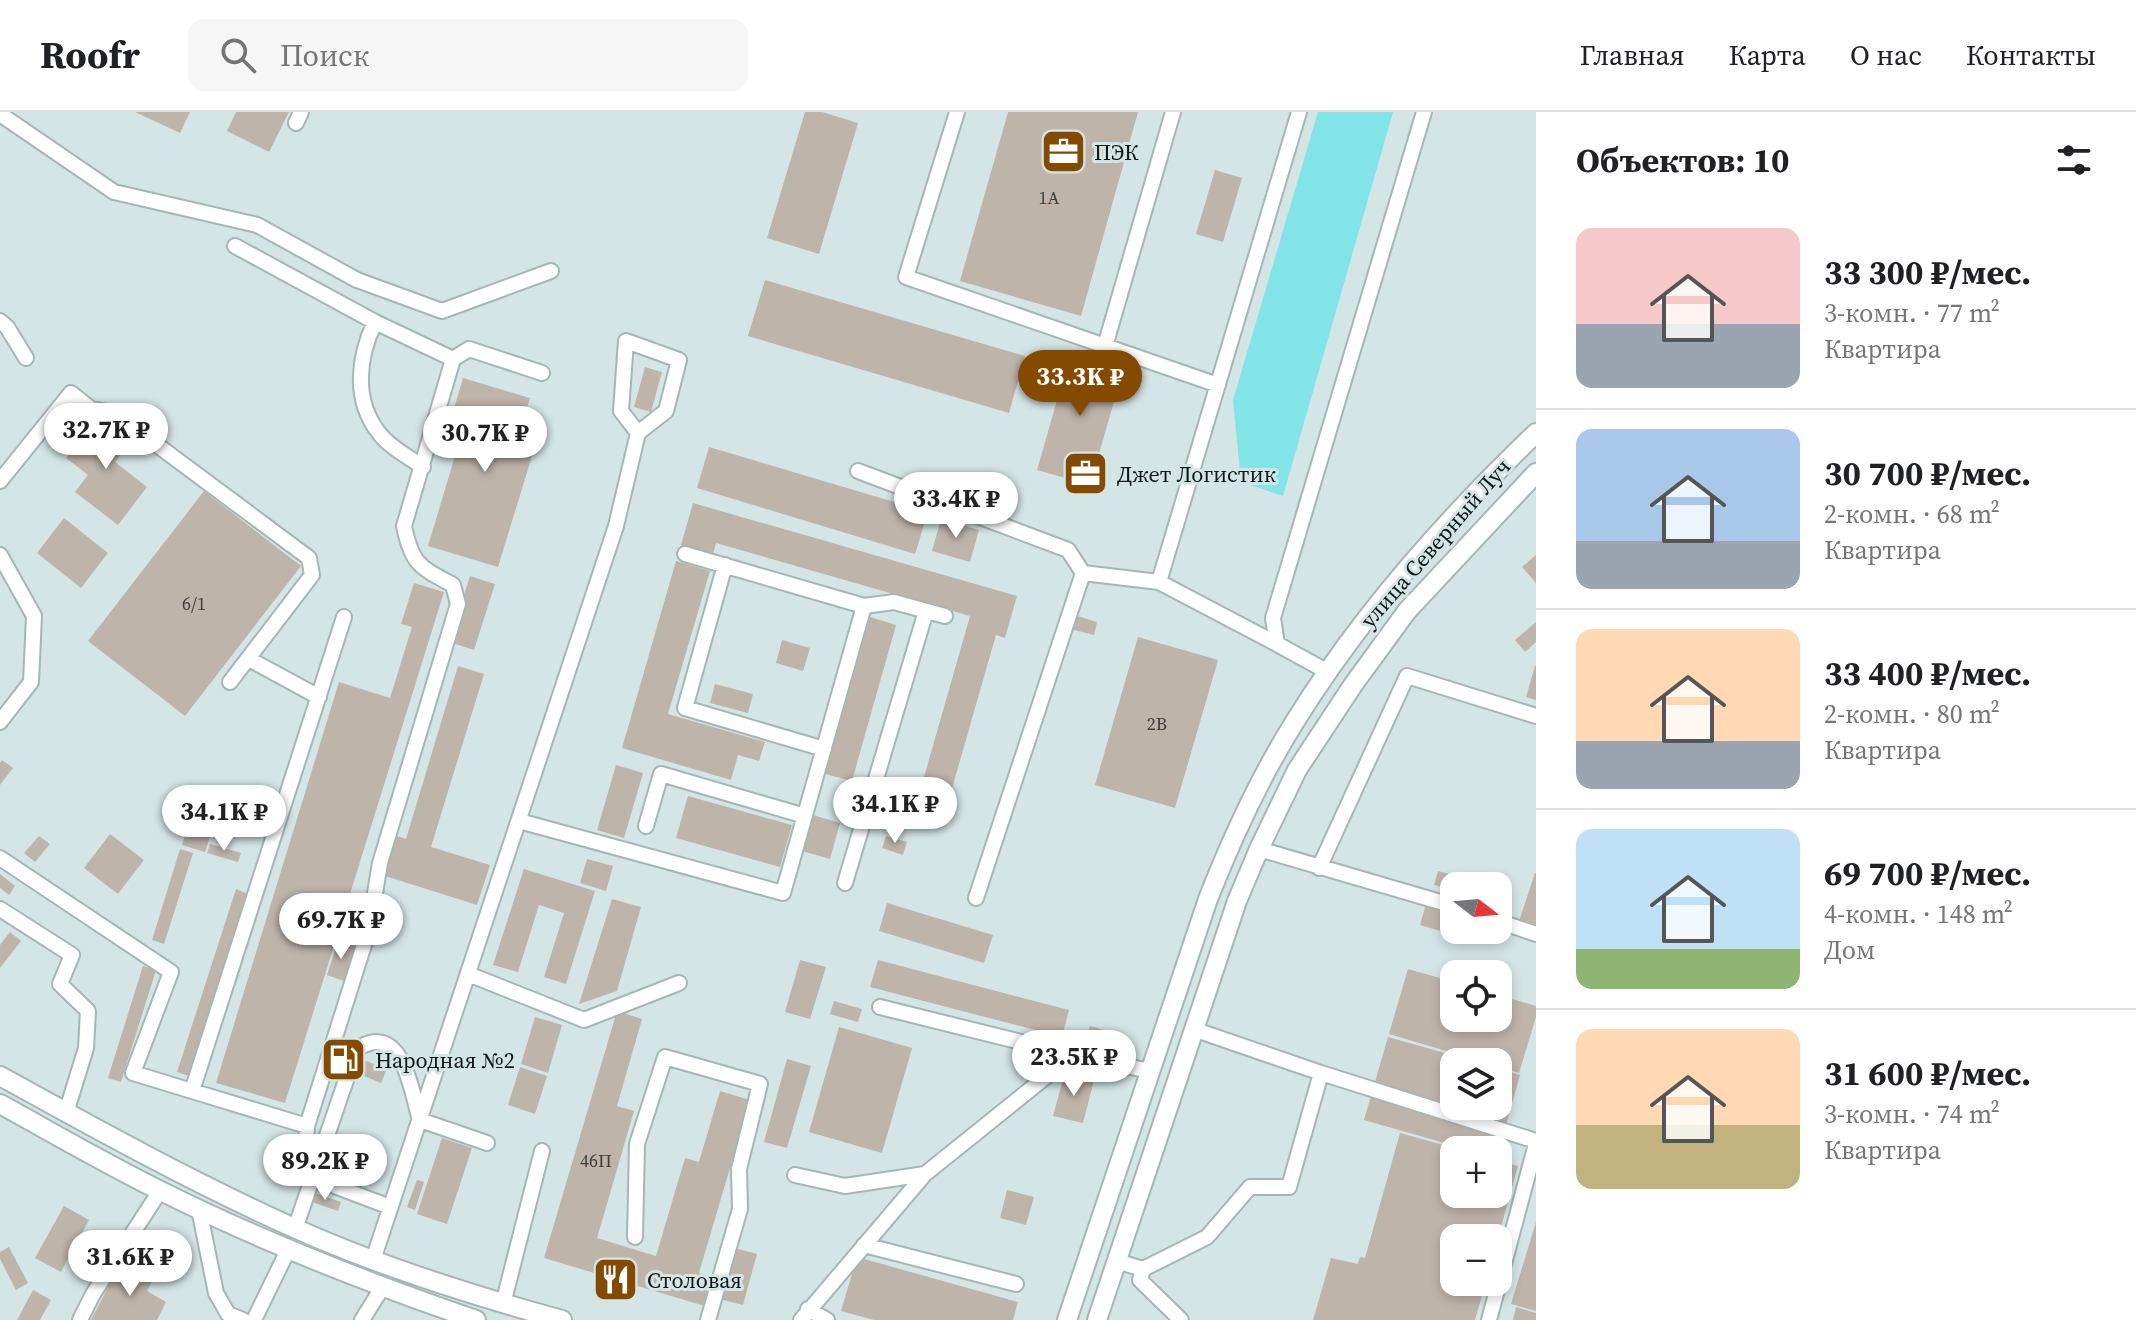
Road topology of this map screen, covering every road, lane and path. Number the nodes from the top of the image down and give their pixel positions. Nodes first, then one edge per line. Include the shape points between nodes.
1 (957, 112) edge
2 (1173, 112) edge
3 (1299, 112) edge
4 (1424, 112) edge
5 (0, 114) edge
6 (235, 246) dead end
7 (551, 271) dead end
8 (0, 321) edge
9 (375, 322) junction
10 (1105, 346) junction
11 (26, 358) dead end
12 (453, 359) junction
13 (542, 373) dead end
14 (1218, 385) junction
15 (638, 433) junction
16 (1536, 433) edge
17 (423, 467) junction
18 (858, 471) dead end
19 (1536, 473) edge
20 (0, 481) edge
21 (685, 554) dead end
22 (0, 555) edge
23 (725, 565) junction
24 (1083, 573) junction
25 (1159, 582) junction
26 (864, 606) junction
27 (926, 611) junction
28 (945, 616) dead end
29 (344, 617) dead end
30 (1277, 644) junction
31 (249, 659) junction
32 (1328, 672) junction
33 (230, 682) dead end
34 (319, 697) junction
35 (1536, 716) edge
36 (0, 722) edge
37 (824, 749) junction
38 (805, 816) junction
39 (519, 821) junction
40 (646, 826) dead end
41 (1259, 849) junction
42 (0, 858) edge
43 (1319, 868) junction
44 (845, 883) dead end
45 (976, 898) dead end
46 (1440, 902) edge
47 (0, 909) edge
48 (1512, 926) edge
49 (1536, 934) edge
50 (468, 974) junction
51 (679, 983) dead end
52 (880, 1007) dead end
53 (1193, 1029) junction
54 (1073, 1055) junction
55 (1150, 1071) junction
56 (1321, 1073) junction
57 (0, 1076) edge
58 (192, 1091) junction
59 (0, 1104) edge
60 (66, 1113) junction
61 (420, 1120) junction
62 (307, 1126) junction
63 (487, 1143) dead end
64 (1536, 1143) edge
65 (542, 1151) dead end
66 (925, 1174) junction
67 (795, 1175) dead end
68 (311, 1177) junction
69 (160, 1191) junction
70 (390, 1207) junction
71 (199, 1209) junction
72 (295, 1229) junction
73 (635, 1237) dead end
74 (864, 1245) junction
75 (288, 1250) junction
76 (373, 1260) junction
77 (1116, 1261) junction
78 (1143, 1269) junction
79 (1016, 1284) dead end
80 (382, 1288) junction
81 (503, 1304) junction
82 (804, 1315) edge
83 (80, 1320) edge
84 (243, 1320) edge
85 (254, 1320) edge
86 (362, 1320) edge
87 (476, 1320) edge
88 (562, 1320) edge
89 (708, 1320) edge
90 (827, 1320) edge
91 (1067, 1320) edge
92 (1097, 1320) edge
93 (1181, 1320) edge
94 (1489, 1320) edge

1 - 10 lane via 906,277
2 - 10 lane
3 - 14 lane
4 - 30 lane via 1273,618
5 - 7 lane via 114,192 257,225 357,280 442,311
6 - 9 lane
8 - 11 lane
9 - 12 lane
9 - 17 lane via 363,346 360,381 365,410 380,435
10 - 14 lane
12 - 13 lane via 469,349
12 - 17 lane
14 - 25 lane
15 - 15 lane via 621,411 626,341 679,360 666,411
15 - 39 lane via 616,526
16 - 32 main road, улица Северный Луч via 1394,583
17 - 62 lane via 404,526 409,552 426,570 453,585 458,604 380,863 369,929
18 - 24 lane via 1068,550
19 - 41 main road, улица Северный Луч via 1407,611 1297,770
20 - 31 lane via 71,393 91,409 114,413 309,558 312,575
21 - 23 lane
22 - 36 lane via 34,616 31,682
23 - 26 lane
23 - 37 lane via 685,708
24 - 25 lane
24 - 45 lane
25 - 30 lane
26 - 27 lane via 894,602
26 - 37 lane
27 - 28 lane
27 - 44 lane
29 - 34 lane
30 - 32 lane
31 - 33 lane
31 - 34 lane
32 - 55 main road, улица Северный Луч via 1235,831
34 - 58 lane
35 - 43 lane via 1407,676
37 - 38 lane
38 - 39 lane via 783,893
38 - 40 lane via 661,774
39 - 50 lane
41 - 43 lane
41 - 53 main road, улица Северный Луч
42 - 58 lane via 171,972 133,1073
43 - 46 lane
47 - 60 lane via 72,955 60,984 88,1011 86,1048
48 - 49 lane
50 - 51 lane via 584,1020
50 - 61 lane
52 - 54 lane
53 - 56 lane
53 - 77 main road, улица Северный Луч
54 - 55 lane
54 - 66 lane
55 - 91 main road, улица Северный Луч
56 - 64 lane
56 - 78 lane via 1289,1187 1250,1187 1207,1237
57 - 60 main road
58 - 62 lane
59 - 69 main road
60 - 72 main road
61 - 63 lane
61 - 68 lane via 403,1062 392,1047 375,1042 357,1048
61 - 70 lane
62 - 68 lane via 305,1159
64 - 94 lane
65 - 81 lane
66 - 67 lane via 845,1186
66 - 74 lane
68 - 70 lane
68 - 72 lane
69 - 71 main road
69 - 83 lane
70 - 76 lane
71 - 75 main road
71 - 84 lane via 216,1293 228,1314
72 - 76 main road
73 - 89 lane via 637,1144 665,1057 760,1084 739,1169 740,1209
74 - 79 lane
74 - 82 lane
75 - 80 main road
75 - 85 lane
76 - 81 main road
77 - 78 lane
77 - 92 main road, улица Северный Луч
78 - 93 lane via 1140,1280
80 - 86 lane
80 - 87 main road
81 - 88 main road
82 - 90 lane

